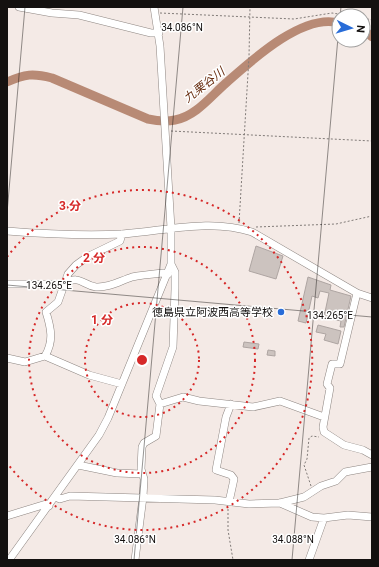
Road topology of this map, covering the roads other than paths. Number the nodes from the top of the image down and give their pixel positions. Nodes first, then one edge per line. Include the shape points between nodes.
1 (19, 7) edge
2 (155, 10) edge
3 (159, 33) junction
4 (171, 228) junction
5 (7, 231) edge
6 (122, 234) junction
7 (171, 264) junction
8 (168, 274) junction
9 (7, 284) edge
10 (64, 284) junction
11 (357, 293) junction
12 (372, 298) edge
13 (45, 356) junction
14 (7, 358) edge
15 (122, 384) junction
16 (160, 404) junction
17 (231, 404) junction
18 (324, 417) junction
19 (372, 454) edge
20 (78, 465) junction
21 (372, 466) edge
22 (142, 474) junction
23 (55, 497) junction
24 (144, 497) junction
25 (229, 502) junction
26 (280, 503) junction
27 (48, 506) junction
28 (7, 516) edge
29 (372, 517) edge
30 (324, 518) junction
31 (9, 560) edge
32 (135, 560) edge
33 (309, 560) edge

1 - 3 street via 79,15
2 - 3 street
3 - 4 street
4 - 6 street
4 - 7 street
4 - 11 street via 219,226 252,232
5 - 6 street
6 - 10 street via 120,241 76,265
7 - 8 street
7 - 16 street via 175,272 173,347 156,396
8 - 10 street via 133,277 95,287 79,280 71,280
8 - 15 street
9 - 10 street
10 - 13 street via 58,302 46,312 51,330 51,343
11 - 12 street
11 - 18 street via 340,364 332,364
13 - 14 street via 25,362
13 - 15 street via 88,375
15 - 20 street via 99,435
16 - 17 street via 183,397
16 - 22 street via 156,436 142,447
17 - 18 street via 253,406 280,401
17 - 25 street via 216,470 231,475 234,479
18 - 19 street via 324,432 344,445
20 - 22 street via 118,473
20 - 23 street
21 - 26 street via 345,472 336,481 321,486 304,497
22 - 24 street
23 - 24 street
23 - 27 street
24 - 25 street
24 - 32 street
25 - 26 street
26 - 30 street via 312,517
27 - 28 street via 46,504
27 - 31 street
29 - 30 street via 348,514
30 - 33 street

